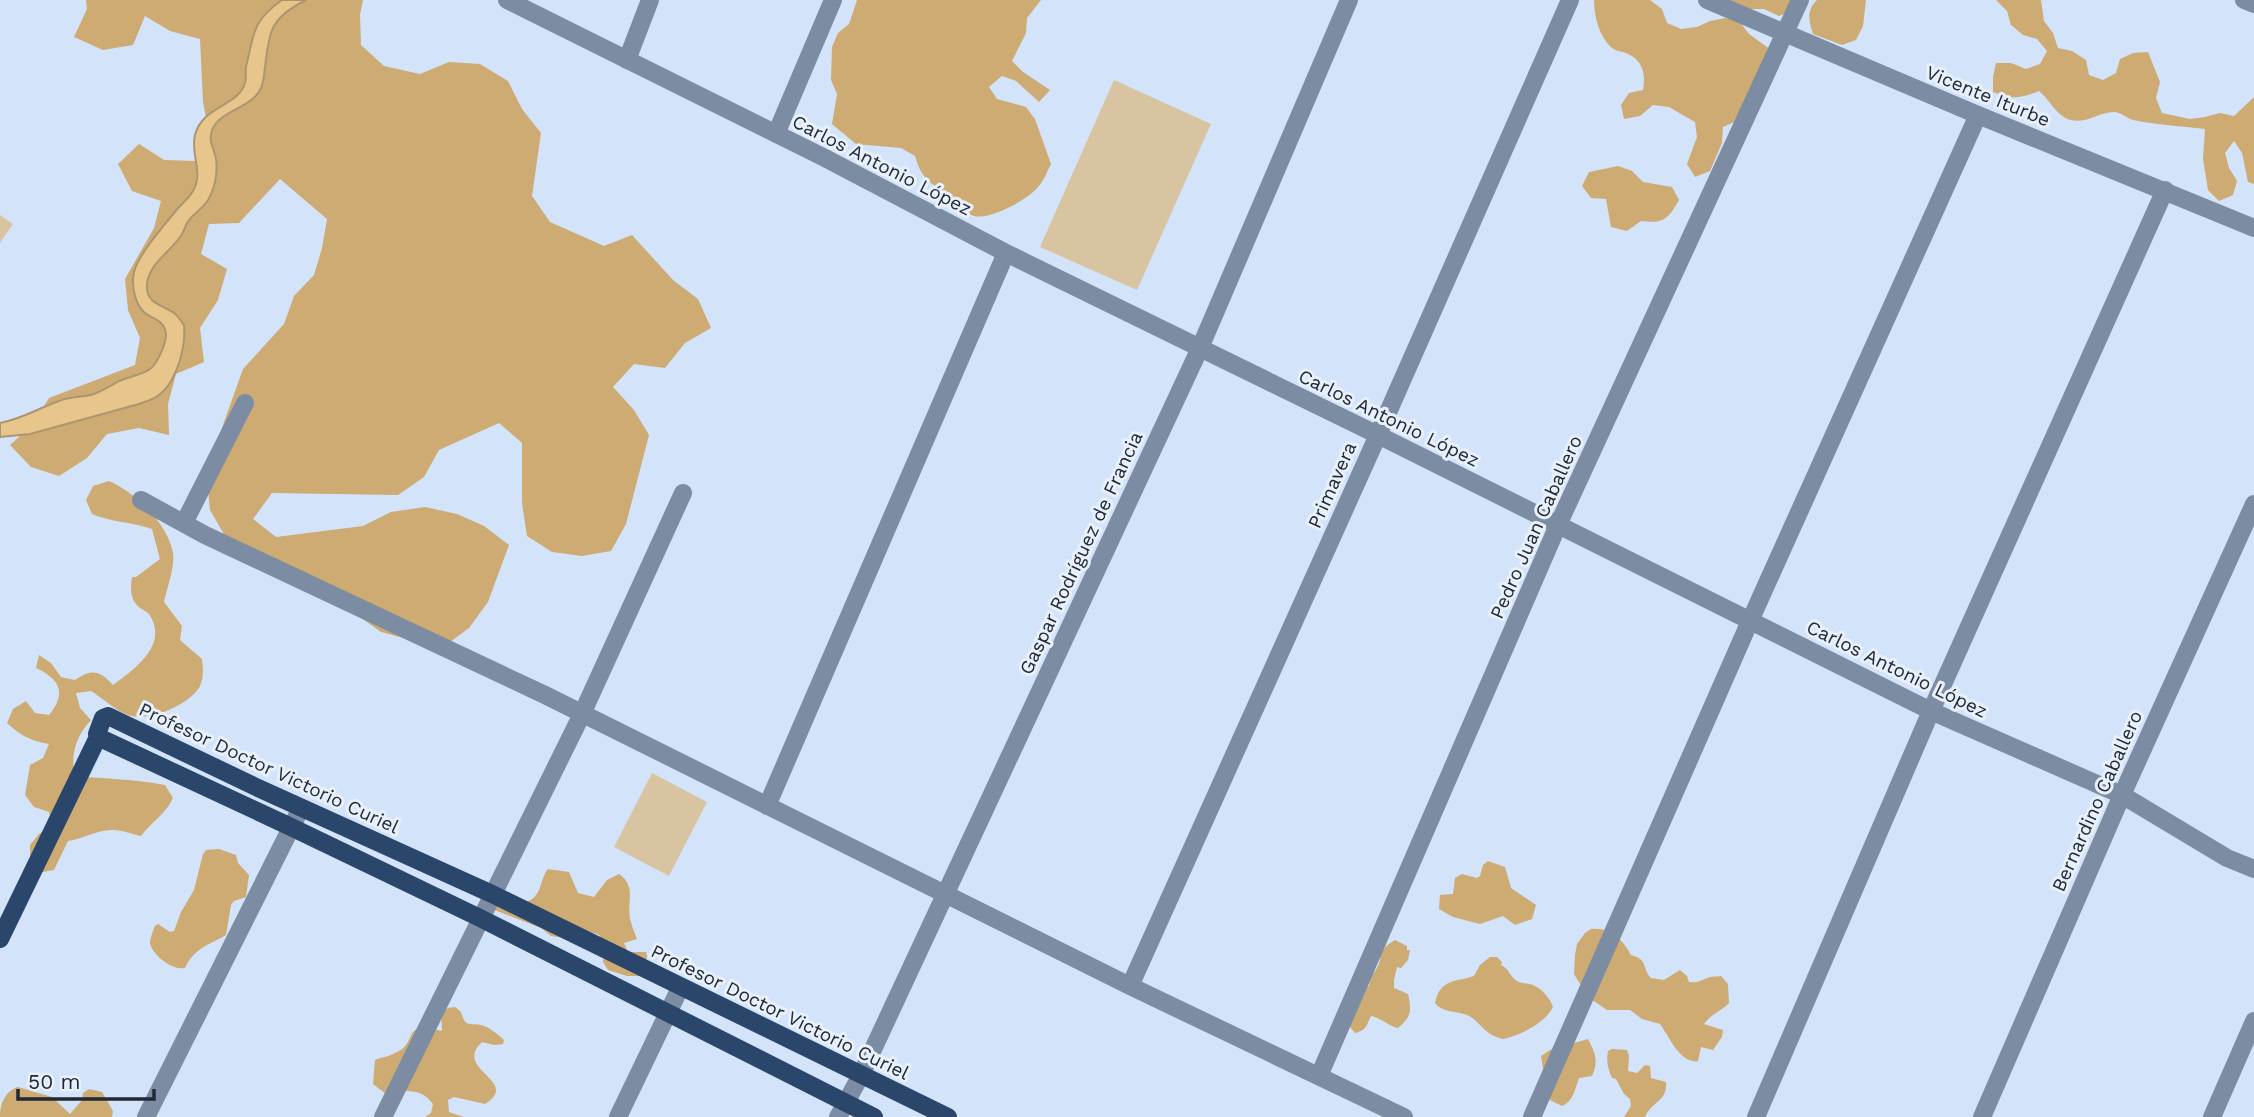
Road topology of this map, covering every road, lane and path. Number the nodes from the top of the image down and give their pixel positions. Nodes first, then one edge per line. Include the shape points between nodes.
1 (507, 0) edge
2 (650, 0) edge
3 (833, 0) edge
4 (1349, 0) edge
5 (1570, 0) edge
6 (1707, 0) edge
7 (1800, 0) edge
8 (2244, 0) edge
9 (2254, 4) edge
10 (1786, 34) junction
11 (627, 60) junction
12 (1978, 115) junction
13 (776, 134) junction
14 (2165, 191) junction
15 (2254, 228) edge
16 (1006, 253) junction
17 (1200, 348) junction
18 (245, 403) dead end
19 (1378, 435) junction
20 (683, 493) dead end
21 (141, 500) dead end
22 (2254, 504) edge
23 (184, 523) junction
24 (1558, 525) junction
25 (1750, 621) junction
26 (1931, 711) junction
27 (582, 714) junction
28 (98, 737) junction
29 (258, 788) junction
30 (2122, 795) junction
31 (767, 806) junction
32 (248, 807) junction
33 (300, 808) junction
34 (291, 827) junction
35 (2254, 869) edge
36 (945, 892) junction
37 (492, 894) junction
38 (480, 918) junction
39 (0, 939) edge
40 (1130, 986) junction
41 (680, 988) junction
42 (668, 1014) junction
43 (2254, 1021) edge
44 (861, 1075) junction
45 (1319, 1076) junction
46 (841, 1110) edge
47 (146, 1117) edge
48 (383, 1117) edge
49 (618, 1117) edge
50 (874, 1117) edge
51 (948, 1117) edge
52 (1404, 1117) edge
53 (1532, 1117) edge
54 (1756, 1117) edge
55 (1982, 1117) edge
56 (2213, 1117) edge

1 - 11 street, Carlos Antonio López
2 - 11 street
3 - 13 street
4 - 17 street, Gaspar Rodríguez de Francia
5 - 19 street, Primavera
6 - 10 street, Vicente Iturbe
7 - 10 street, Pedro Juan Caballero
8 - 9 street
10 - 12 street, Vicente Iturbe
10 - 24 street, Pedro Juan Caballero
11 - 13 street, Carlos Antonio López
12 - 14 street, Vicente Iturbe
12 - 25 street
13 - 16 street, Carlos Antonio López
14 - 15 street, Vicente Iturbe
14 - 26 street
16 - 17 street, Carlos Antonio López
16 - 31 street
17 - 19 street, Carlos Antonio López
17 - 36 street, Gaspar Rodríguez de Francia
18 - 23 street
19 - 24 street, Carlos Antonio López
19 - 40 street, Primavera
20 - 27 street
21 - 23 street
22 - 30 street, Bernardino Caballero
23 - 27 street
24 - 25 street, Carlos Antonio López
24 - 45 street, Pedro Juan Caballero
25 - 26 street, Carlos Antonio López
25 - 53 street
26 - 30 street, Carlos Antonio López
26 - 54 street
27 - 31 street
27 - 37 street
28 - 29 main road, Profesor Doctor Victorio Curiel via 103,718 108,716
28 - 32 main road
28 - 39 main road
29 - 32 street
29 - 33 main road, Profesor Doctor Victorio Curiel
30 - 35 street, Carlos Antonio López via 2227,858
30 - 55 street, Bernardino Caballero
31 - 36 street
32 - 34 main road
33 - 34 street
33 - 37 main road, Profesor Doctor Victorio Curiel
34 - 38 main road
34 - 47 street
36 - 40 street
36 - 44 street, Gaspar Rodríguez de Francia
37 - 38 street
37 - 41 main road, Profesor Doctor Victorio Curiel
38 - 42 main road
38 - 48 street
40 - 45 street
41 - 42 street
41 - 44 main road, Profesor Doctor Victorio Curiel
42 - 46 main road
42 - 49 street
43 - 56 street
44 - 46 street, Gaspar Rodríguez de Francia
44 - 51 main road, Profesor Doctor Victorio Curiel
45 - 52 street
46 - 50 main road

